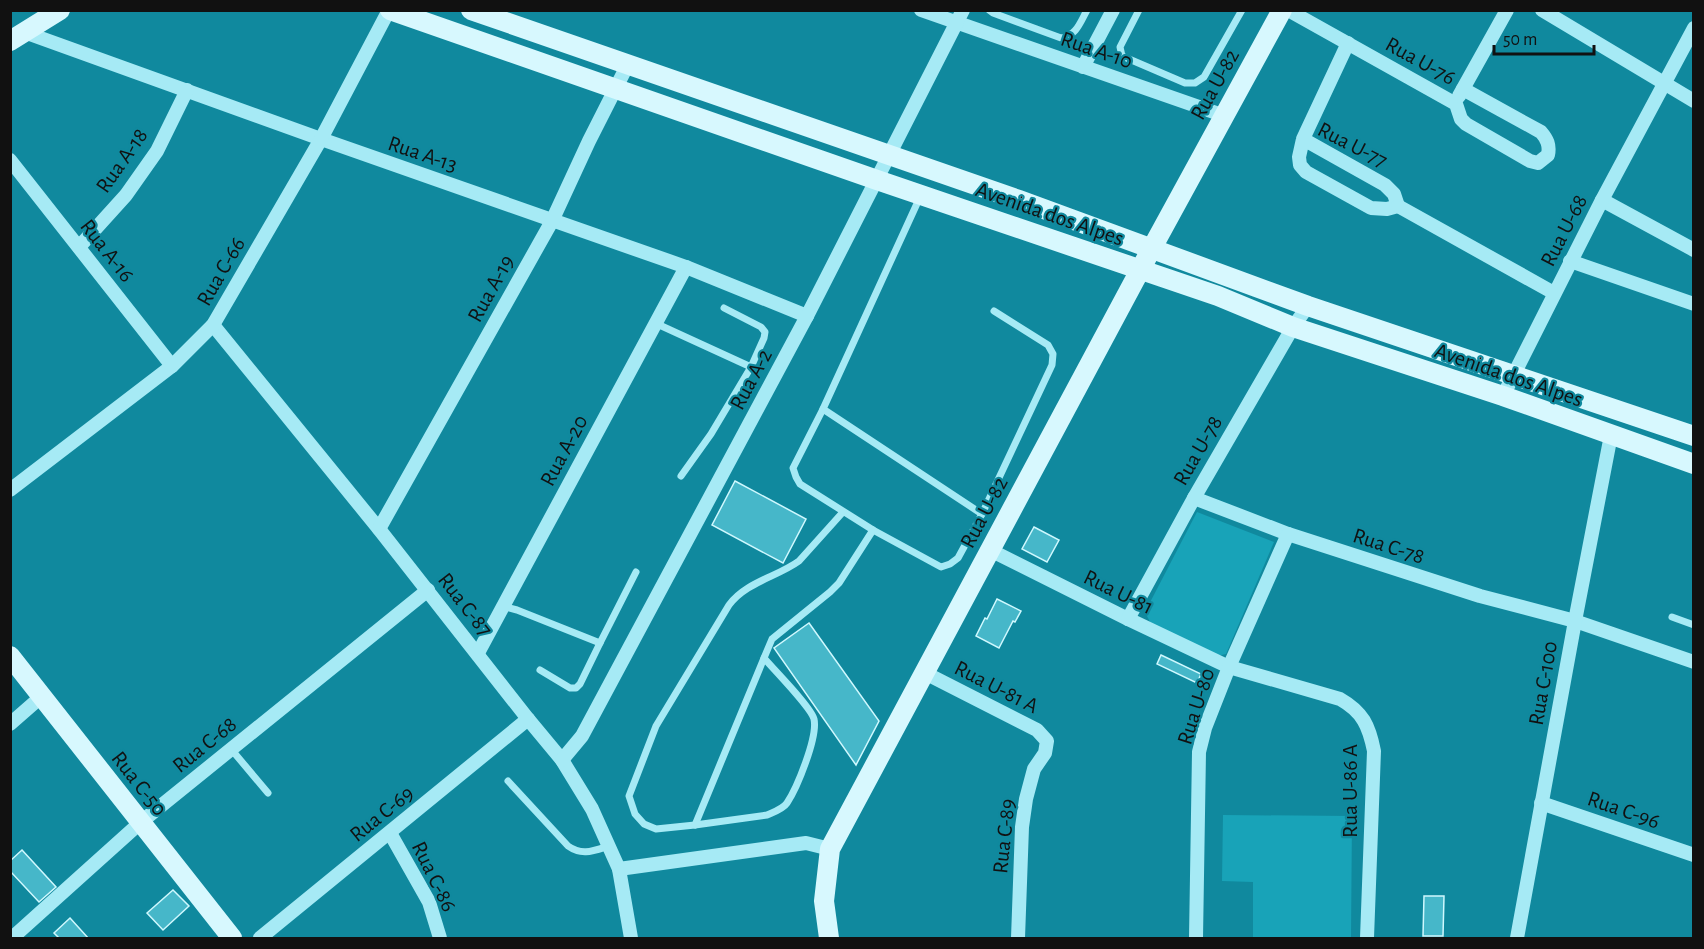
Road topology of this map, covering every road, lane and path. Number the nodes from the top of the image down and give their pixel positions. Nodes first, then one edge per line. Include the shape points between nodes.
1 (60, 10) edge
2 (390, 10) edge
3 (921, 10) edge
4 (990, 10) edge
5 (1087, 10) edge
6 (1113, 10) edge
7 (1139, 10) edge
8 (1242, 10) edge
9 (1282, 10) edge
10 (1288, 10) edge
11 (1507, 10) edge
12 (1542, 10) edge
13 (479, 12) edge
14 (959, 17) edge
15 (1694, 27) edge
16 (17, 37) edge
17 (1348, 43) junction
18 (628, 64) junction
19 (1083, 67) junction
20 (1663, 84) junction
21 (617, 88) junction
22 (1463, 89) junction
23 (187, 90) junction
24 (1694, 100) edge
25 (1456, 104) junction
26 (1225, 116) junction
27 (321, 139) junction
28 (1303, 139) junction
29 (888, 155) junction
30 (10, 160) edge
31 (877, 180) junction
32 (921, 195) junction
33 (1602, 200) junction
34 (1398, 206) junction
35 (552, 221) junction
36 (79, 247) junction
37 (1152, 248) junction
38 (1694, 249) edge
39 (1570, 261) junction
40 (686, 267) junction
41 (1141, 269) junction
42 (1554, 293) junction
43 (1694, 304) edge
44 (1308, 306) junction
45 (724, 308) dead end
46 (994, 311) dead end
47 (807, 316) junction
48 (655, 323) junction
49 (213, 325) junction
50 (1293, 327) junction
51 (172, 366) junction
52 (751, 366) junction
53 (1513, 375) junction
54 (1503, 396) junction
55 (823, 410) junction
56 (1611, 435) junction
57 (1694, 436) edge
58 (1694, 464) edge
59 (681, 476) dead end
60 (10, 490) edge
61 (1194, 498) junction
62 (843, 512) junction
63 (982, 514) junction
64 (379, 529) junction
65 (873, 531) junction
66 (1288, 534) junction
67 (990, 550) junction
68 (636, 572) dead end
69 (428, 590) junction
70 (502, 606) junction
71 (1672, 617) dead end
72 (1128, 619) junction
73 (1575, 621) junction
74 (1694, 625) edge
75 (600, 643) junction
76 (478, 653) junction
77 (10, 656) edge
78 (764, 658) junction
79 (1694, 662) edge
80 (1229, 667) junction
81 (540, 670) dead end
82 (925, 673) junction
83 (42, 696) junction
84 (528, 719) junction
85 (10, 724) edge
86 (1047, 741) joint
87 (231, 749) junction
88 (562, 760) junction
89 (508, 781) dead end
90 (268, 793) dead end
91 (1541, 803) junction
92 (141, 822) junction
93 (695, 825) junction
94 (390, 833) junction
95 (609, 846) junction
96 (830, 849) junction
97 (1694, 855) edge
98 (619, 869) junction
99 (12, 939) edge
100 (232, 939) edge
101 (260, 939) edge
102 (440, 939) edge
103 (632, 939) edge
104 (830, 939) edge
105 (1018, 939) edge
106 (1196, 939) edge
107 (1367, 939) edge
108 (1517, 939) edge

1 - 16 main road
2 - 21 main road, Avenida dos Alpes
2 - 27 street, Rua C-66
3 - 14 street, Rua A-10
4 - 5 lane via 1061,38 1070,36
6 - 19 street
7 - 8 lane via 1120,47 1122,56 1185,83 1196,83 1204,77
9 - 26 main road, Rua U-82
10 - 17 street, Rua U-76
11 - 22 street
12 - 20 street
13 - 18 main road, Avenida dos Alpes
14 - 19 street, Rua A-10
14 - 29 street, Rua A-2
15 - 20 street, Rua U-68
16 - 23 street, Rua A-13
17 - 25 street, Rua U-76
17 - 28 street
18 - 21 street, Rua A-19
18 - 29 main road, Avenida dos Alpes
19 - 26 street, Rua A-10
20 - 24 street
20 - 33 street, Rua U-68
21 - 31 main road, Avenida dos Alpes
21 - 35 street, Rua A-19
22 - 25 street
22 - 25 street, Rua U-76 via 1541,132 1549,147 1548,154 1538,163 1530,161 1466,124
23 - 27 street, Rua A-13
23 - 36 street, Rua A-18 via 151,160 126,195
26 - 37 main road, Rua U-82
27 - 35 street, Rua A-13
27 - 49 street, Rua C-66
28 - 34 street, Rua U-77 via 1385,184
28 - 34 street, Rua U-77 via 1299,157 1306,172 1371,208
29 - 31 street, Rua A-2
29 - 37 main road, Avenida dos Alpes
30 - 36 street, Rua A-16
31 - 32 main road, Avenida dos Alpes
31 - 47 street, Rua A-2
32 - 41 main road, Avenida dos Alpes
32 - 55 lane
33 - 38 street
33 - 39 street, Rua U-68
34 - 42 street, Rua U-77
35 - 40 street, Rua A-13
35 - 64 street, Rua A-19
36 - 51 street, Rua A-16
37 - 41 main road, Rua U-82
37 - 44 main road, Avenida dos Alpes
39 - 42 street, Rua U-68
39 - 43 street
40 - 47 street, Rua A-13
40 - 48 street, Rua A-20
41 - 50 main road, Avenida dos Alpes
41 - 67 main road, Rua U-82
42 - 53 street, Rua U-68
44 - 50 street, Rua U-78
44 - 53 main road, Avenida dos Alpes
45 - 52 lane via 765,332
46 - 63 lane via 1048,345 1053,365
47 - 88 street, Rua A-2 via 582,736
48 - 52 lane
48 - 70 street, Rua A-20
49 - 51 street, Rua C-66
49 - 64 street, Rua C-87
50 - 54 main road, Avenida dos Alpes
50 - 61 street, Rua U-78
51 - 60 street, Rua C-66
52 - 59 lane
53 - 54 street, Rua U-68
53 - 57 main road, Avenida dos Alpes
54 - 56 main road, Avenida dos Alpes
55 - 62 lane via 793,468 800,484
55 - 63 lane
56 - 58 main road, Avenida dos Alpes
56 - 73 street, Rua C-100
61 - 66 street, Rua C-78
61 - 72 street, Rua U-78
62 - 65 lane
62 - 93 lane via 799,561 736,596 656,726 628,796 635,814 656,830
63 - 65 lane via 958,558 941,567
64 - 69 street, Rua C-87
65 - 78 lane via 839,583 772,639
66 - 73 street, Rua C-78 via 1480,596
66 - 80 street, Rua U-80
67 - 72 street, Rua U-81
67 - 82 main road, Rua U-82
68 - 75 lane
69 - 76 street, Rua C-87
69 - 87 street, Rua C-68
70 - 75 lane
70 - 76 street, Rua A-20
71 - 74 lane
72 - 80 street, Rua U-81
73 - 79 street, Rua C-78
73 - 91 street, Rua C-100
75 - 81 lane via 576,688
76 - 84 street, Rua C-87
77 - 83 main road, Rua C-50
78 - 93 lane
78 - 93 lane via 814,718 806,762 786,804 778,810
80 - 106 street, Rua U-80 via 1204,728 1199,752
80 - 107 street, Rua U-86 A via 1340,699 1361,716 1370,733 1374,752
82 - 86 street, Rua U-81 A via 1037,730
82 - 96 main road, Rua U-82
83 - 85 street
83 - 92 main road, Rua C-50
84 - 88 street, Rua C-87
84 - 94 street, Rua C-69
86 - 105 street, Rua C-89 via 1045,753 1034,769 1024,808
87 - 90 lane
87 - 92 street, Rua C-68
88 - 95 street, Rua C-87
89 - 95 lane via 575,851 586,853
91 - 97 street, Rua C-96
91 - 108 street, Rua C-100
92 - 99 street, Rua C-68
92 - 100 main road, Rua C-50
94 - 101 street, Rua C-69
94 - 102 street, Rua C-86 via 429,903
95 - 98 street, Rua C-87
96 - 98 street via 806,843
96 - 104 main road via 824,901
98 - 103 street, Rua C-87

